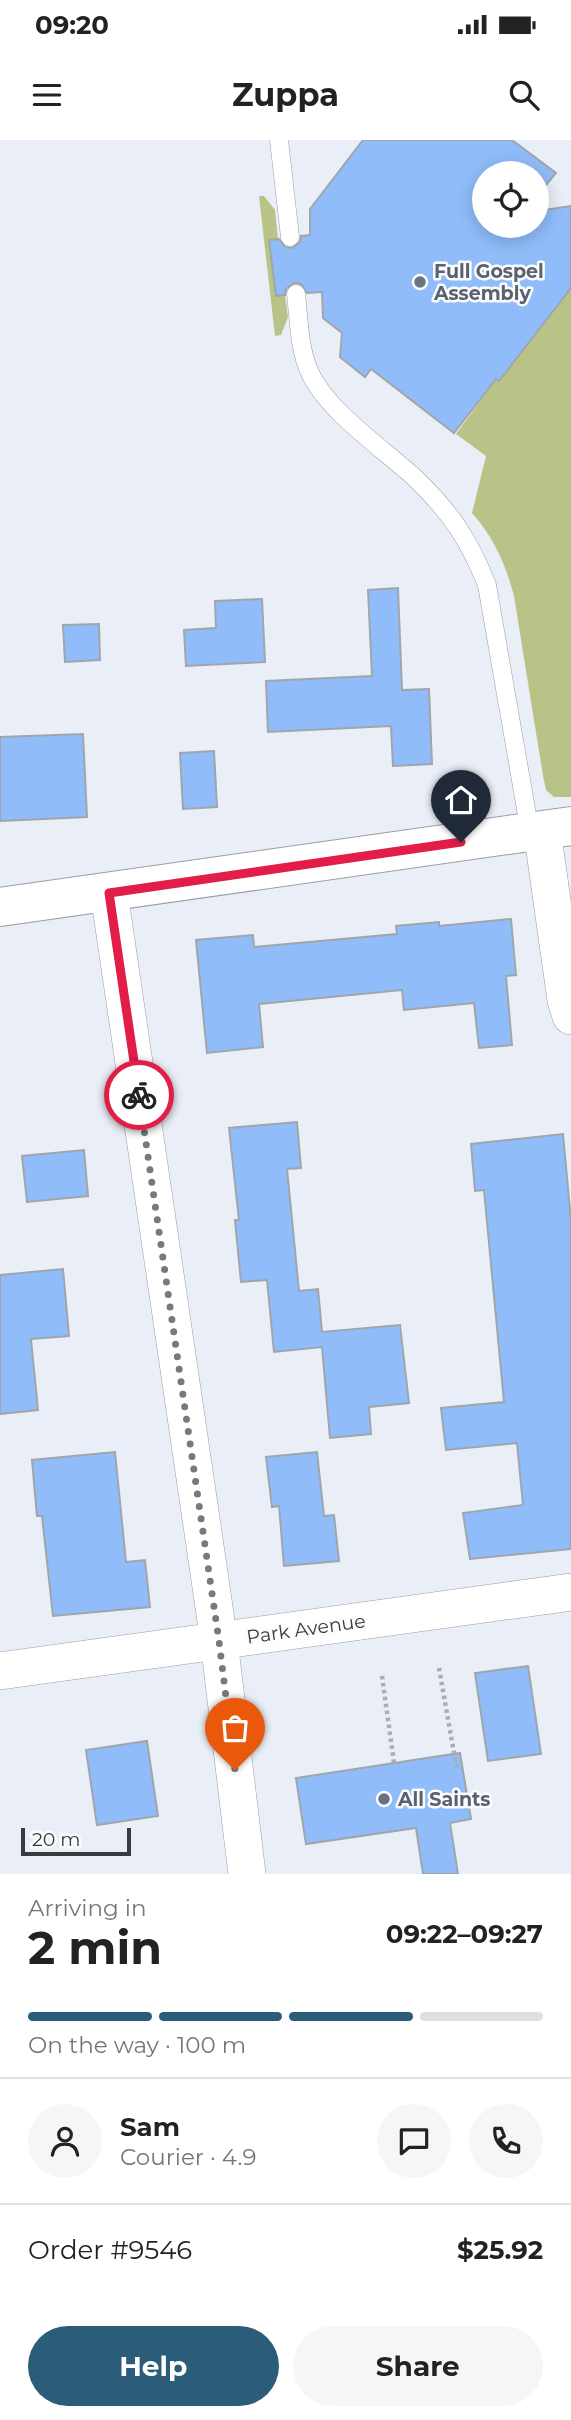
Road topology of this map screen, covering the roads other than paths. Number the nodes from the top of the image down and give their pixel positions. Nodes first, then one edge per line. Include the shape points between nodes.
1 (279, 140) edge
2 (290, 237) dead end
3 (296, 294) dead end
4 (548, 830) edge
5 (109, 893) junction
6 (0, 907) edge
7 (571, 1016) edge
8 (571, 1592) edge
9 (219, 1641) junction
10 (0, 1671) edge
11 (247, 1874) edge

1 - 2 lane
3 - 4 lane via 306,361 320,388 447,511 472,547 487,585
4 - 5 street
4 - 7 street
5 - 6 street
5 - 9 street
8 - 9 street, Park Avenue
9 - 10 street, Park Avenue
9 - 11 street

